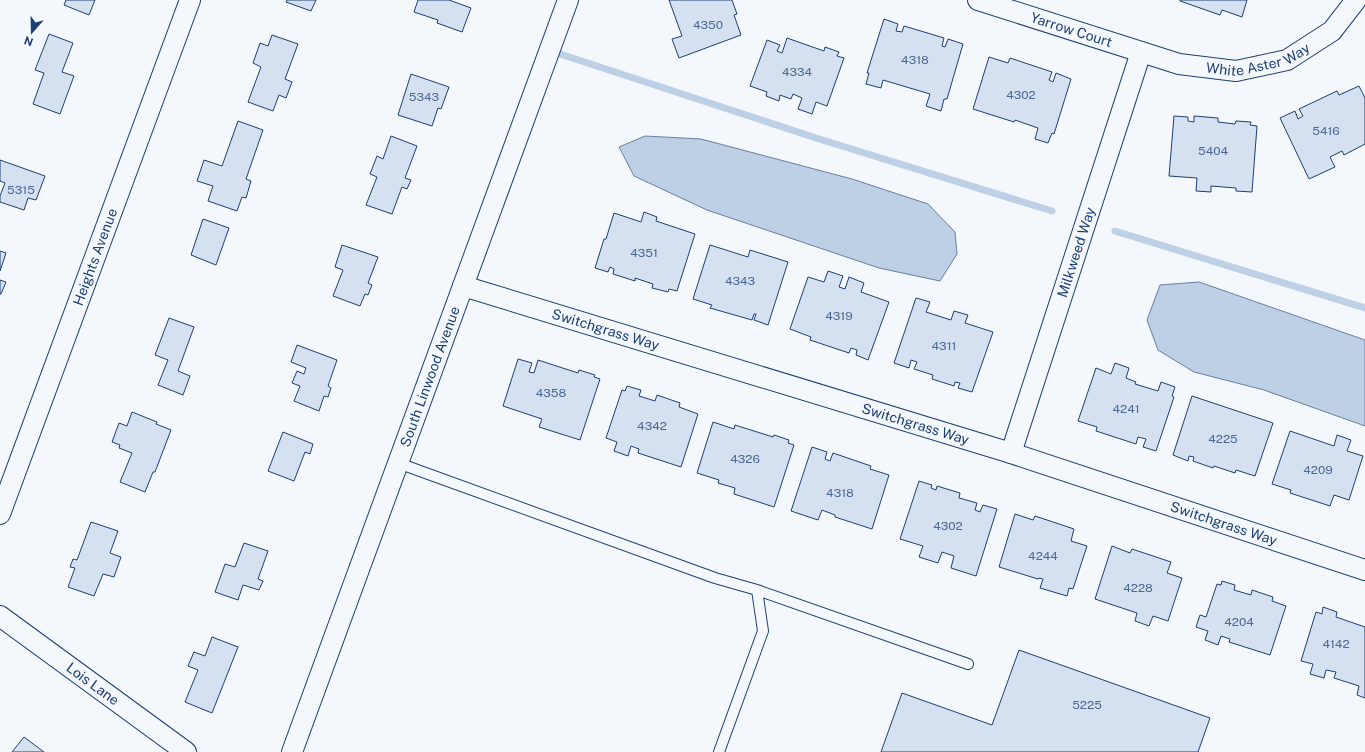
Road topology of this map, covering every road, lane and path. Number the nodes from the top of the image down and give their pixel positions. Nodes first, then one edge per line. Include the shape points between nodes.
1 (190, 0) edge
2 (568, 0) edge
3 (978, 0) edge
4 (1356, 0) edge
5 (1141, 52) junction
6 (463, 286) junction
7 (1011, 453) junction
8 (398, 462) junction
9 (0, 514) edge
10 (1365, 570) edge
11 (757, 590) junction
12 (0, 616) edge
13 (968, 664) dead end
14 (186, 752) edge
15 (292, 752) edge
16 (719, 752) edge

1 - 9 street, Heights Avenue
2 - 6 street, South Linwood Avenue
3 - 5 street, Yarrow Court
4 - 5 street, White Aster Way via 1332,31 1287,60 1236,71 1179,64
5 - 7 street, Milkweed Way
6 - 7 street, Switchgrass Way
6 - 8 street, South Linwood Avenue
7 - 10 street, Switchgrass Way
8 - 11 lane via 715,578
8 - 15 street, South Linwood Avenue
11 - 13 lane
11 - 16 lane via 763,631
12 - 14 street, Lois Lane

